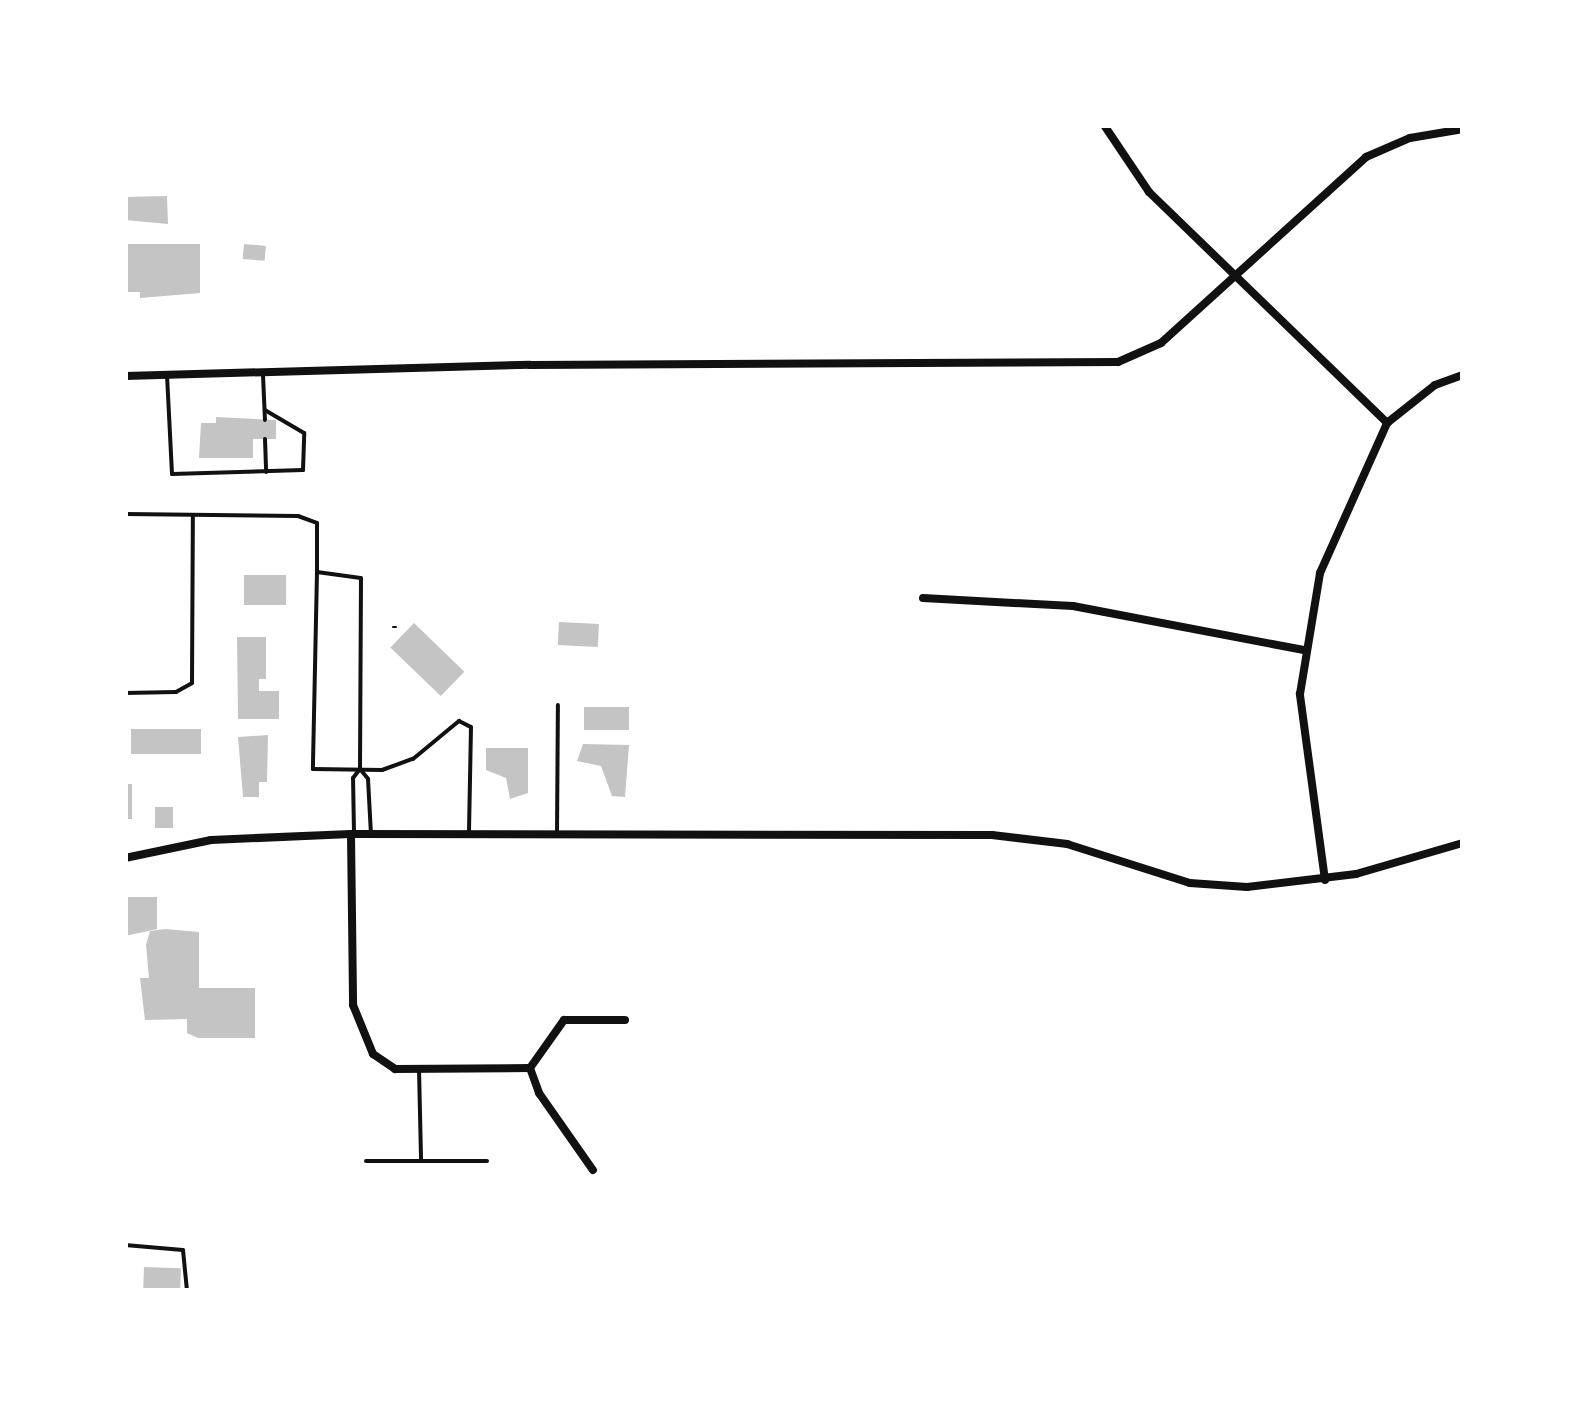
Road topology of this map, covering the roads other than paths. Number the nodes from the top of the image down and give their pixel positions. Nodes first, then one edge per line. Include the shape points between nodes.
1 (1104, 125) edge
2 (1463, 130) edge
3 (1234, 281) junction
4 (263, 374) junction
5 (1463, 374) edge
6 (168, 375) junction
7 (125, 376) edge
8 (264, 410) junction
9 (264, 420) dead end
10 (1387, 423) junction
11 (265, 438) dead end
12 (266, 472) junction
13 (125, 514) edge
14 (193, 514) junction
15 (317, 572) junction
16 (922, 598) dead end
17 (1304, 650) junction
18 (125, 692) edge
19 (558, 705) dead end
20 (360, 769) junction
21 (352, 834) junction
22 (371, 834) junction
23 (469, 834) junction
24 (557, 834) junction
25 (1463, 842) edge
26 (125, 858) edge
27 (1325, 880) junction
28 (626, 1020) dead end
29 (420, 1068) junction
30 (530, 1068) junction
31 (421, 1160) junction
32 (487, 1160) dead end
33 (366, 1161) dead end
34 (593, 1170) dead end
35 (125, 1244) edge
36 (188, 1291) edge

1 - 3 street via 1150,192
2 - 3 street via 1410,138 1366,157
3 - 4 street via 1140,356 1097,365 530,364
3 - 10 street
4 - 6 street
4 - 8 lane
5 - 10 street via 1435,384
6 - 7 street
6 - 12 lane via 172,474
8 - 9 lane
8 - 12 lane via 304,434 303,470
10 - 17 street via 1335,532
11 - 12 lane
13 - 14 lane
14 - 15 lane via 310,518 317,523
14 - 18 lane via 192,683 176,692
15 - 20 lane via 361,578
15 - 20 lane via 313,769
16 - 17 street via 1072,606
17 - 27 street via 1303,751
19 - 24 lane
20 - 21 lane via 353,778
20 - 22 lane via 368,779
20 - 23 lane via 414,759 459,721 471,727
21 - 22 street
21 - 26 street via 211,840
21 - 29 street via 356,1025 384,1064
22 - 23 street
23 - 24 street
24 - 27 street via 992,835 1066,844 1190,884
25 - 27 street
28 - 30 street via 564,1020
29 - 30 street
29 - 31 lane
30 - 34 street via 539,1094
31 - 32 lane
31 - 33 lane
35 - 36 lane via 183,1250

